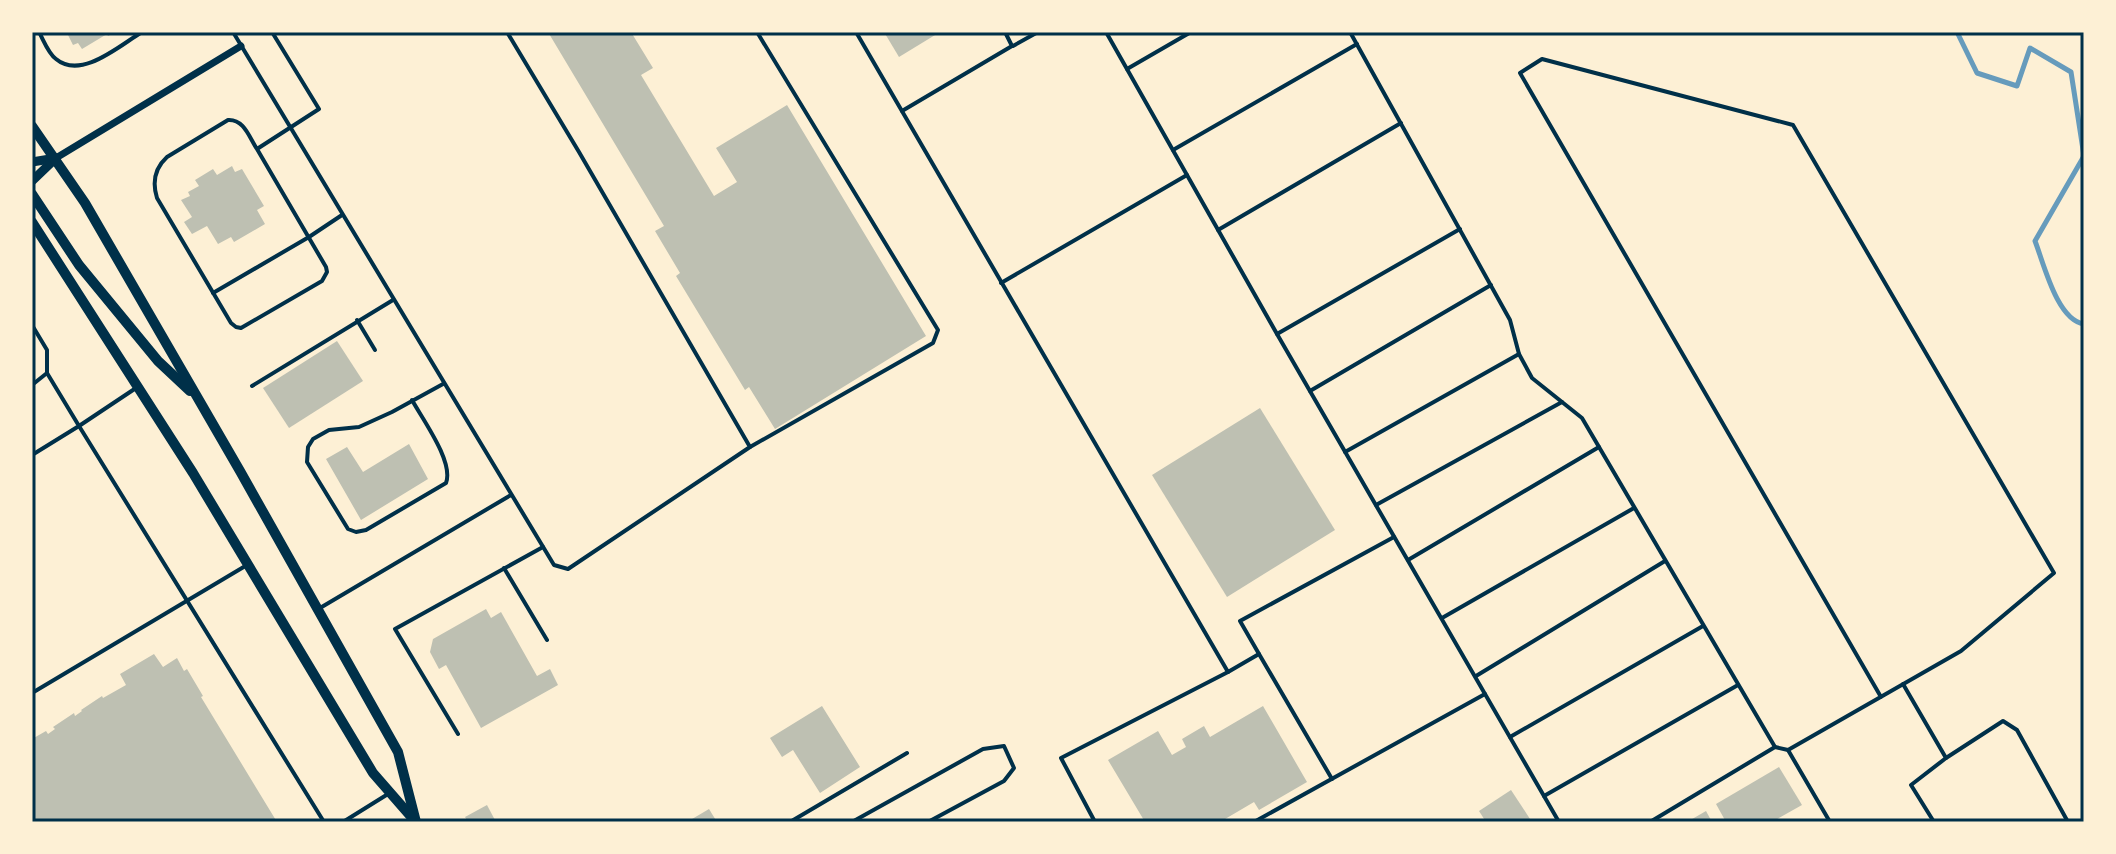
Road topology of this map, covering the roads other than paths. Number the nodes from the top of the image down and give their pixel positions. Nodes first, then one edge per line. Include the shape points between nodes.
1 (39, 32) edge
2 (142, 32) edge
3 (233, 32) edge
4 (272, 32) edge
5 (507, 32) edge
6 (757, 32) edge
7 (856, 32) edge
8 (1005, 32) edge
9 (1038, 32) edge
10 (1106, 32) edge
11 (1191, 32) edge
12 (1350, 32) edge
13 (1357, 44) junction
14 (241, 46) junction
15 (1012, 46) junction
16 (1127, 69) junction
17 (902, 111) junction
18 (1401, 123) junction
19 (32, 126) edge
20 (290, 128) junction
21 (257, 149) junction
22 (1173, 150) junction
23 (56, 158) junction
24 (32, 162) edge
25 (1187, 175) junction
26 (32, 181) edge
27 (32, 194) edge
28 (342, 215) junction
29 (32, 222) edge
30 (1460, 229) junction
31 (1218, 230) junction
32 (309, 237) junction
33 (1001, 283) junction
34 (1491, 285) junction
35 (213, 293) junction
36 (393, 300) junction
37 (357, 320) junction
38 (32, 325) edge
39 (1277, 334) junction
40 (375, 350) dead end
41 (1519, 354) junction
42 (47, 373) junction
43 (443, 383) junction
44 (32, 385) edge
45 (138, 386) junction
46 (252, 386) dead end
47 (1310, 392) junction
48 (197, 397) junction
49 (412, 400) junction
50 (1562, 402) junction
51 (79, 426) junction
52 (750, 447) junction
53 (1599, 447) junction
54 (1345, 452) junction
55 (32, 455) edge
56 (511, 495) junction
57 (1376, 505) junction
58 (1634, 508) junction
59 (1394, 537) junction
60 (543, 547) junction
61 (1407, 560) junction
62 (1665, 561) junction
63 (248, 564) junction
64 (504, 568) junction
65 (188, 599) junction
66 (317, 610) junction
67 (1441, 619) junction
68 (1703, 626) junction
69 (547, 640) dead end
70 (1259, 654) junction
71 (1228, 672) junction
72 (1475, 677) junction
73 (1903, 684) junction
74 (1738, 685) junction
75 (32, 693) edge
76 (1485, 694) junction
77 (1881, 697) junction
78 (458, 734) dead end
79 (1510, 737) junction
80 (1775, 747) junction
81 (1788, 750) junction
82 (907, 753) dead end
83 (1946, 758) junction
84 (1332, 779) junction
85 (390, 793) junction
86 (1544, 796) junction
87 (324, 822) edge
88 (343, 822) edge
89 (416, 822) edge
90 (790, 822) edge
91 (852, 822) edge
92 (928, 822) edge
93 (1095, 822) edge
94 (1254, 822) edge
95 (1559, 822) edge
96 (1650, 822) edge
97 (1830, 822) edge
98 (1934, 822) edge
99 (2068, 822) edge

1 - 2 lane via 53,58 73,67 87,65
3 - 14 lane
4 - 20 lane via 319,109
5 - 52 lane
6 - 52 lane via 938,330 933,343
7 - 17 lane
8 - 15 lane
9 - 15 lane
10 - 16 lane
11 - 16 lane
12 - 13 lane
13 - 18 lane
13 - 22 lane
14 - 20 lane
14 - 23 street
15 - 17 lane
16 - 22 lane
17 - 33 lane
18 - 30 lane
18 - 31 lane
19 - 23 main road
20 - 21 lane
20 - 28 lane
21 - 32 lane
21 - 35 lane via 242,125 228,120 167,157 156,172 157,198
22 - 25 lane
23 - 24 street
23 - 26 street
23 - 48 main road
25 - 31 lane
25 - 33 lane
27 - 48 main road via 79,265 158,361
28 - 32 lane
28 - 36 lane
29 - 45 main road
30 - 34 lane
30 - 39 lane
31 - 39 lane
32 - 35 lane
32 - 35 lane via 326,267 325,277 246,327 231,323
33 - 71 lane
34 - 41 lane via 1510,320
34 - 47 lane
36 - 37 lane
36 - 43 lane
37 - 40 lane
37 - 46 lane
38 - 42 lane via 47,350
39 - 47 lane
41 - 50 lane via 1532,378
41 - 54 lane
42 - 44 lane
42 - 51 lane
43 - 49 lane
43 - 56 lane
45 - 51 lane
45 - 63 main road
47 - 54 lane
48 - 66 main road
49 - 49 lane via 446,462 446,483 366,530 348,529 307,462 308,447 329,430 359,427
50 - 53 lane via 1582,418
50 - 57 lane
51 - 55 lane
51 - 65 lane
52 - 60 lane via 568,569 554,565
53 - 58 lane
53 - 61 lane
54 - 57 lane
56 - 60 lane
56 - 66 lane
57 - 59 lane
58 - 62 lane
58 - 67 lane
59 - 61 lane
59 - 70 lane via 1240,621
60 - 64 lane
61 - 67 lane
62 - 68 lane
62 - 72 lane
63 - 65 lane
63 - 85 main road
64 - 69 lane
64 - 78 lane via 395,629
65 - 75 lane
65 - 87 lane
66 - 89 main road via 398,752
67 - 72 lane
68 - 74 lane
68 - 79 lane
70 - 71 lane
70 - 84 lane
71 - 93 lane via 1061,758
72 - 76 lane
73 - 77 lane
73 - 77 lane via 1961,651 2054,573 1793,125 1542,59 1520,73
73 - 83 lane
74 - 80 lane
74 - 86 lane
76 - 79 lane
76 - 84 lane
77 - 81 lane
79 - 86 lane
80 - 81 lane
80 - 96 lane
81 - 97 lane
82 - 90 lane
83 - 98 lane via 1911,785
83 - 99 lane via 2003,721 2017,730
84 - 94 lane
85 - 88 lane
85 - 89 main road
86 - 95 lane
91 - 92 lane via 983,749 1004,746 1014,768 1004,781

